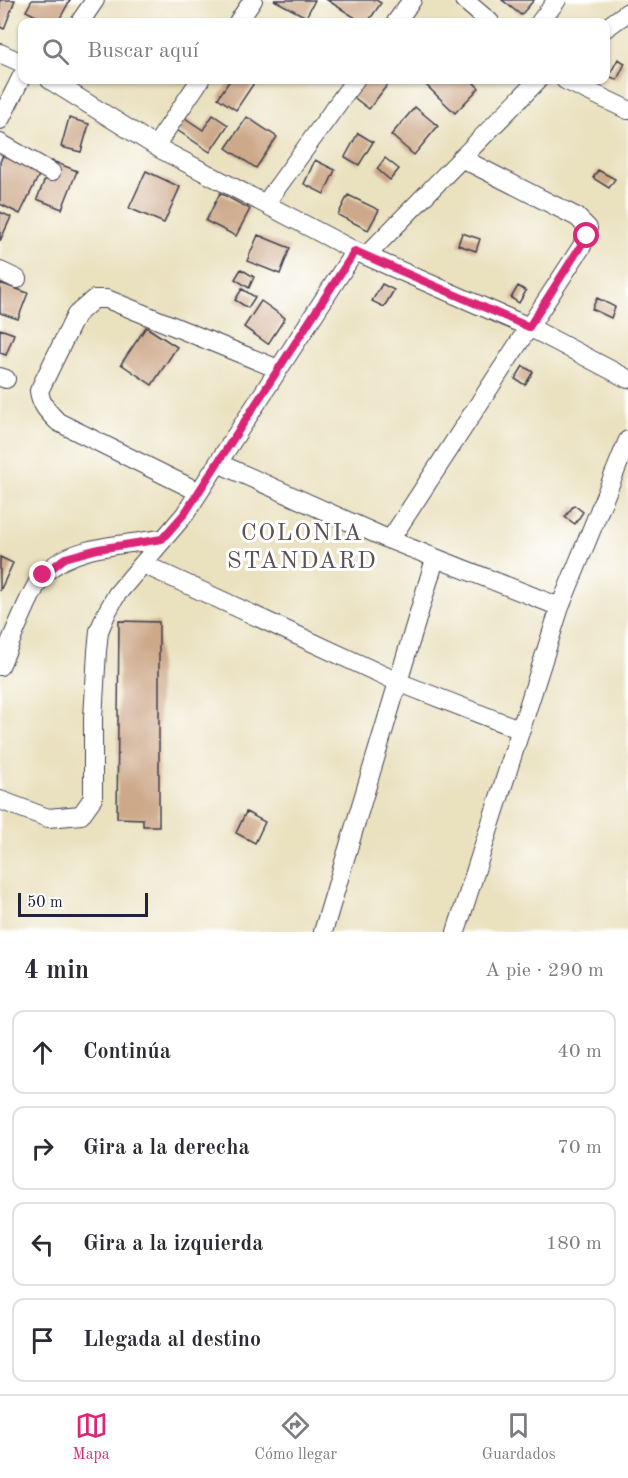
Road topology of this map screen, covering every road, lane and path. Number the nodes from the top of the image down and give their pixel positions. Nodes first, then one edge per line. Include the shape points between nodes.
1 (95, 0) edge
2 (253, 0) edge
3 (412, 0) edge
4 (464, 0) edge
5 (557, 0) edge
6 (628, 12) edge
7 (83, 18) edge
8 (241, 18) edge
9 (399, 18) edge
10 (485, 18) edge
11 (543, 18) edge
12 (610, 25) edge
13 (0, 53) edge
14 (18, 61) edge
15 (18, 84) edge
16 (57, 84) edge
17 (197, 84) edge
18 (352, 84) edge
19 (534, 84) edge
20 (573, 84) edge
21 (628, 110) edge
22 (0, 120) edge
23 (0, 143) edge
24 (156, 145) junction
25 (461, 158) junction
26 (51, 172) dead end
27 (265, 204) junction
28 (360, 254) junction
29 (0, 271) edge
30 (17, 279) dead end
31 (529, 327) junction
32 (278, 369) junction
33 (628, 379) edge
34 (628, 440) edge
35 (218, 463) junction
36 (199, 492) junction
37 (162, 539) junction
38 (390, 540) junction
39 (435, 559) junction
40 (143, 564) junction
41 (560, 607) junction
42 (0, 666) edge
43 (398, 682) junction
44 (521, 730) junction
45 (0, 800) edge
46 (323, 932) edge
47 (456, 932) edge

1 - 7 street
2 - 8 street
3 - 9 street
4 - 10 street
5 - 11 street
6 - 12 street
13 - 14 street
15 - 22 street
16 - 24 street
17 - 24 street
18 - 27 street
19 - 25 street
20 - 21 street
23 - 26 street
24 - 27 street
25 - 28 street
25 - 31 street via 584,220 588,228 582,246
27 - 28 street
28 - 31 street
28 - 32 street
29 - 30 street
31 - 33 street
31 - 38 street
32 - 35 street
32 - 36 street via 107,299 94,299 76,315 39,391 47,411 58,422
34 - 41 street
35 - 36 street
35 - 38 street
36 - 37 street
37 - 40 street
37 - 42 street via 65,558 43,575
38 - 39 street
39 - 41 street
39 - 43 street
40 - 43 street
40 - 45 street via 117,594 99,631 93,718 95,782 89,807 81,816 48,818
41 - 44 street
43 - 44 street
43 - 46 street
44 - 47 street

